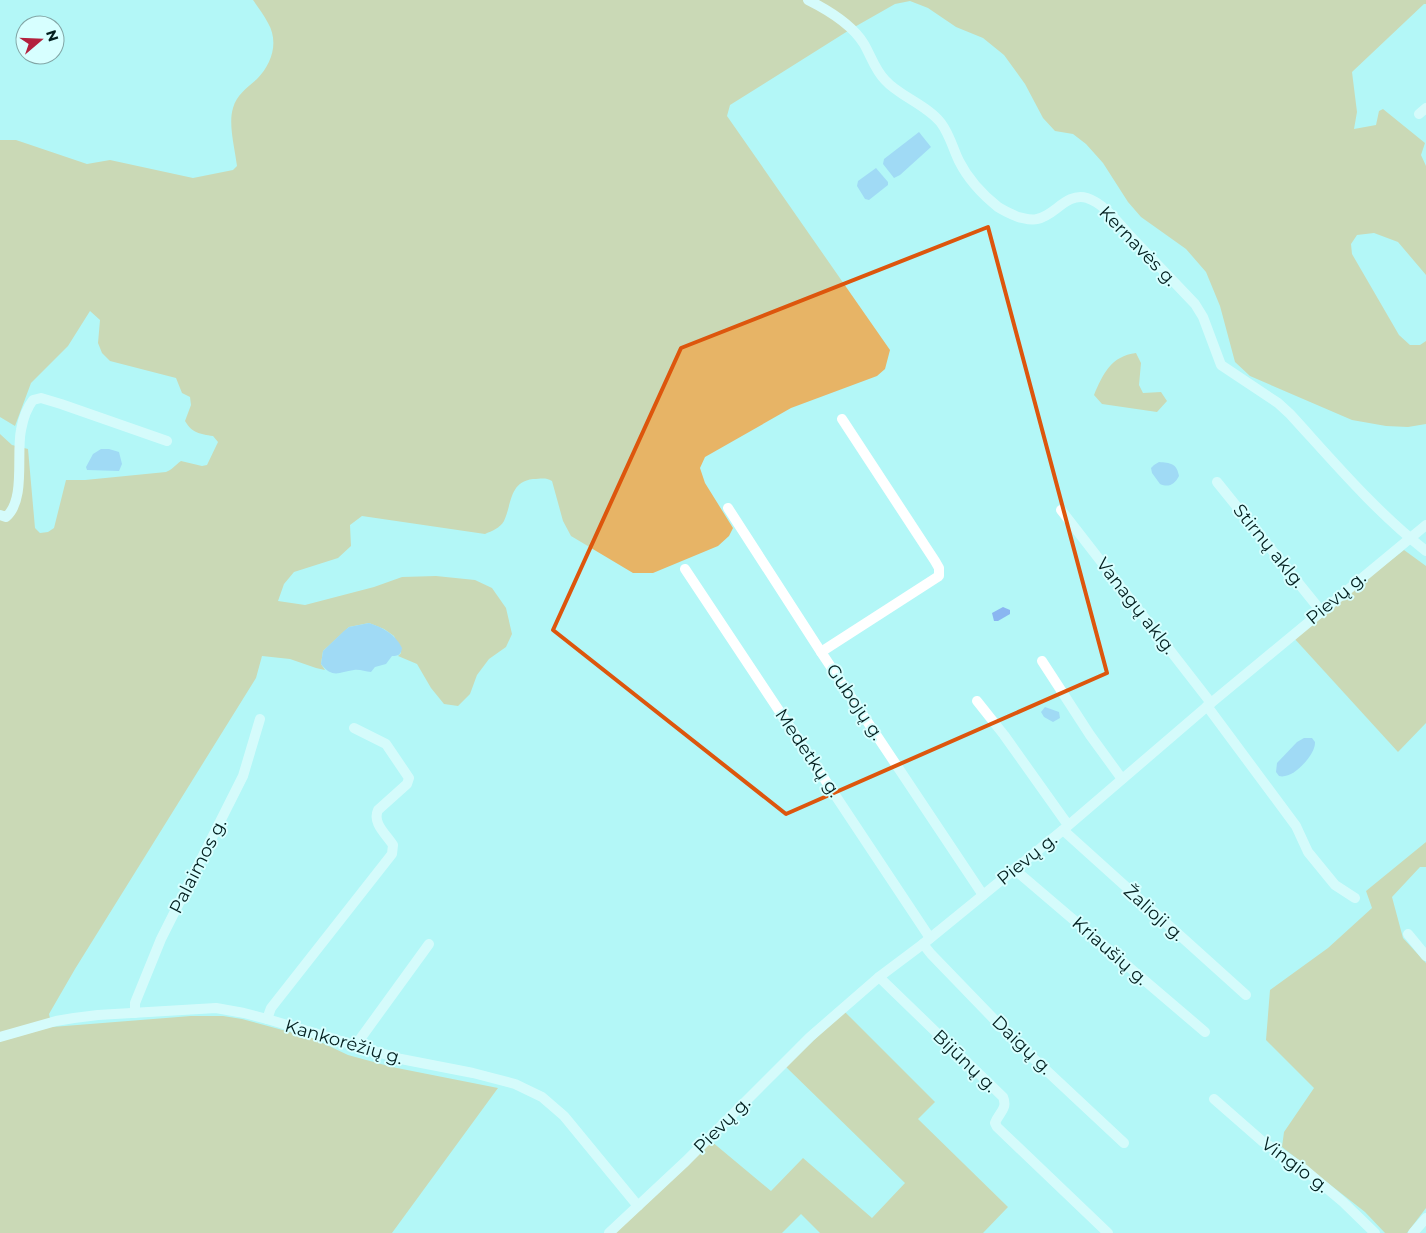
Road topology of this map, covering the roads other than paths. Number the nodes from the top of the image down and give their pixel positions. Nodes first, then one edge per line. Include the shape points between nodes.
1 (808, 0) edge
2 (842, 419) dead end
3 (167, 441) dead end
4 (1217, 482) dead end
5 (728, 508) dead end
6 (1061, 510) dead end
7 (0, 515) edge
8 (1426, 525) edge
9 (1409, 538) junction
10 (1426, 551) edge
11 (685, 569) dead end
12 (1321, 611) junction
13 (821, 652) junction
14 (1042, 661) dead end
15 (977, 701) dead end
16 (1209, 704) junction
17 (260, 719) dead end
18 (354, 728) dead end
19 (1122, 779) junction
20 (1066, 828) junction
21 (1014, 869) junction
22 (984, 895) junction
23 (1355, 898) dead end
24 (1408, 934) dead end
25 (927, 941) junction
26 (429, 944) dead end
27 (1426, 956) edge
28 (879, 977) junction
29 (1246, 995) dead end
30 (135, 1013) junction
31 (266, 1019) junction
32 (1205, 1032) dead end
33 (0, 1037) edge
34 (355, 1046) junction
35 (1214, 1100) dead end
36 (1124, 1143) dead end
37 (638, 1206) junction
38 (1426, 1218) edge
39 (609, 1233) edge
40 (1108, 1233) edge
41 (1375, 1233) edge
42 (1413, 1233) edge

1 - 9 street, Kernavės g. via 854,32 886,81 941,122 968,175 999,207 1009,214 1035,220 1073,198 1092,200 1105,210 1194,304 1221,365 1290,414 1360,491
2 - 13 street via 935,561 939,576
3 - 7 street via 41,398 33,400 20,431 13,511 6,518
4 - 12 street, Stirnų aklg.
5 - 13 street, Gubojų g.
6 - 16 street, Vanagų aklg.
8 - 9 street, Pievų g.
9 - 10 street, Kernavės g.
9 - 12 street, Pievų g.
11 - 25 street, Medetkų g.
12 - 16 street, Pievų g.
13 - 22 street, Gubojų g.
14 - 19 street
15 - 20 street, Žalioji g. via 1004,735
16 - 19 street, Pievų g.
16 - 23 street, Vanagų aklg. via 1296,826 1308,852 1335,884
17 - 30 street, Palaimos g. via 243,776 161,939 135,1003
18 - 31 street via 386,744 409,778 408,784 376,814 376,821 392,845 392,854 271,1008
19 - 20 street, Pievų g.
20 - 21 street, Pievų g.
20 - 29 street, Žalioji g.
21 - 22 street, Pievų g.
21 - 32 street, Kriaušių g.
22 - 25 street, Pievų g.
24 - 27 street
25 - 28 street, Pievų g.
25 - 36 street, Daigų g. via 931,954 1017,1043
26 - 34 street
28 - 37 street, Pievų g. via 810,1037
28 - 40 street, Bijūnų g. via 1003,1098 1005,1108 995,1123 997,1127
30 - 31 street, Kankorėžių g. via 216,1008
30 - 33 street, Kankorėžių g. via 56,1021
31 - 34 street, Kankorėžių g.
34 - 37 street, Kankorėžių g. via 400,1060 515,1084 542,1098 564,1116
35 - 41 street, Vingio g. via 1262,1141 1305,1170
37 - 39 street, Pievų g.
38 - 42 street

